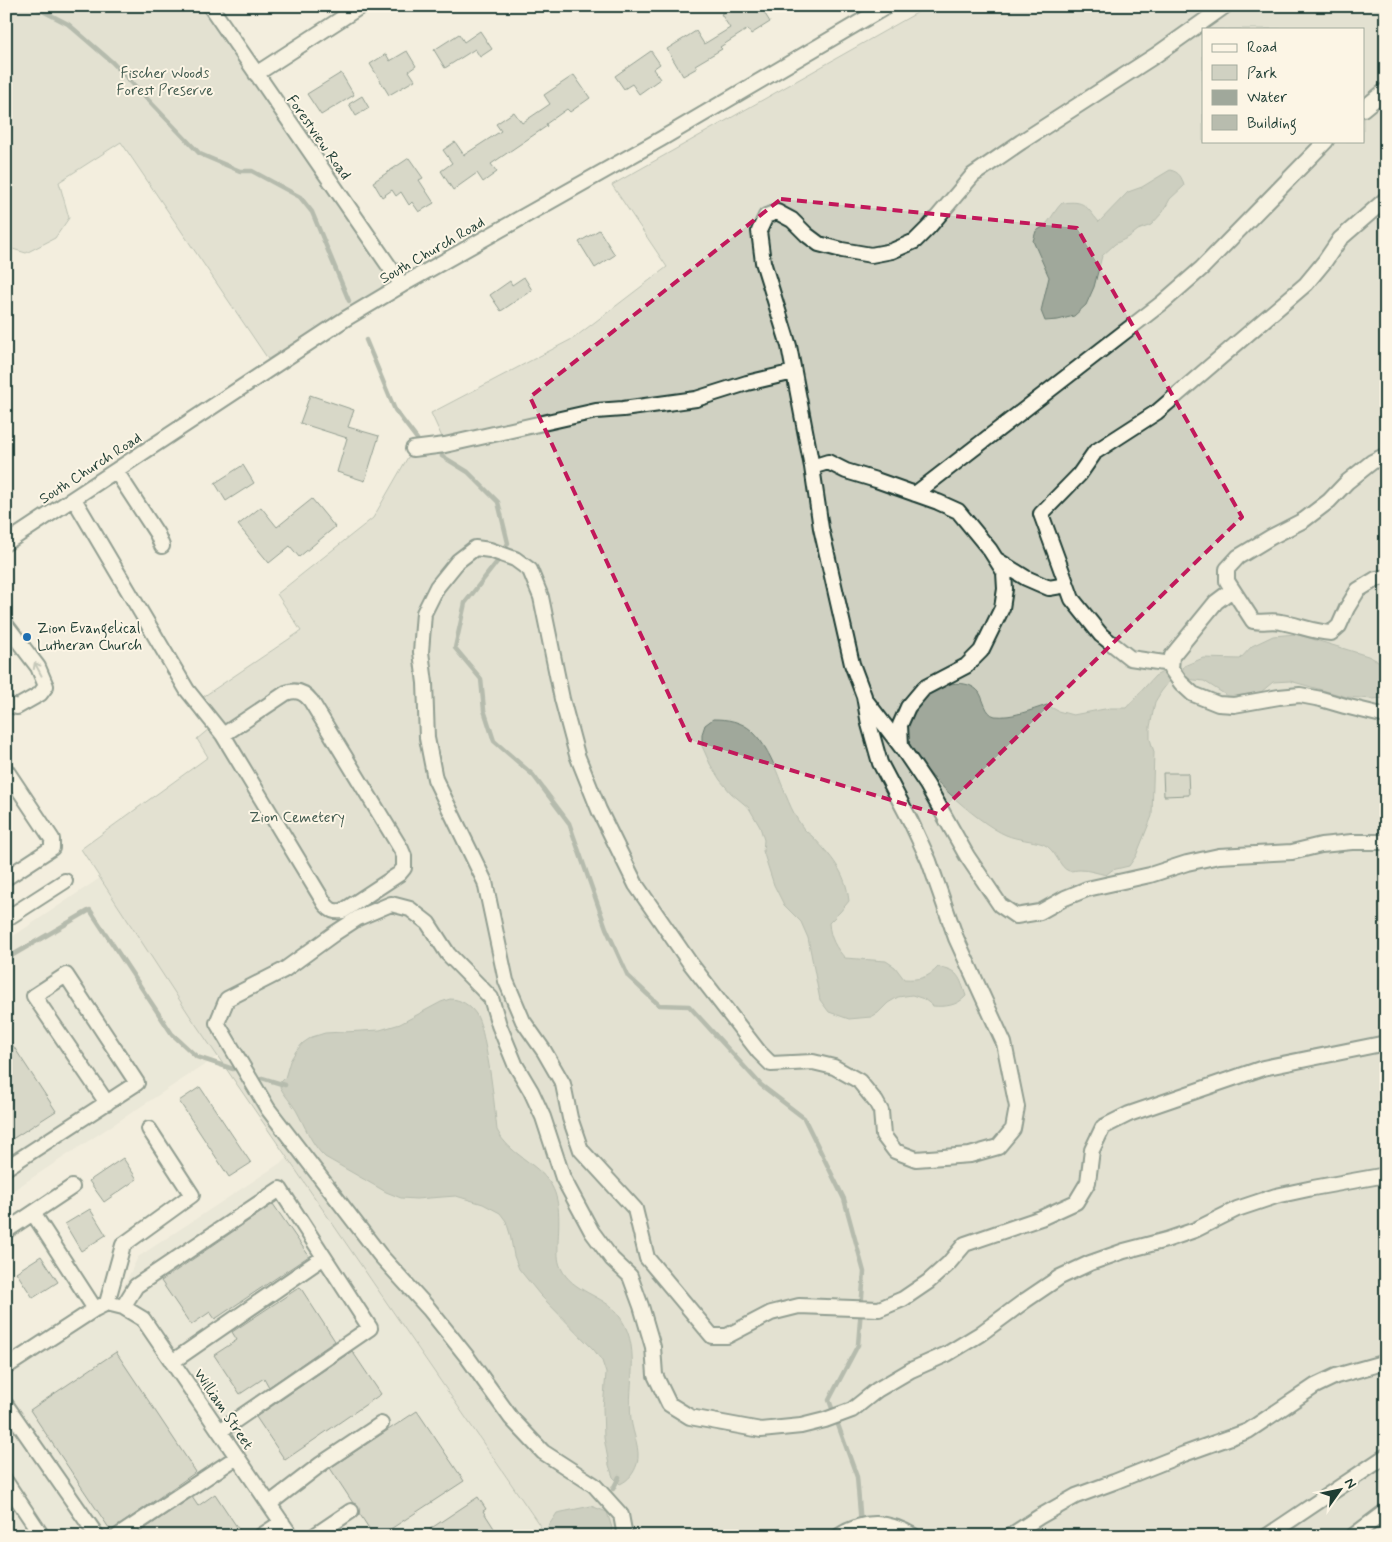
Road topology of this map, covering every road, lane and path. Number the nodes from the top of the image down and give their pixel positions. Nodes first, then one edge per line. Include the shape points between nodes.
1 (210, 6) edge
2 (361, 6) edge
3 (887, 6) edge
4 (1225, 6) edge
5 (256, 74) junction
6 (1386, 90) edge
7 (1364, 108) edge
8 (1325, 142) edge
9 (1386, 198) edge
10 (402, 285) junction
11 (794, 372) junction
12 (413, 449) dead end
13 (1386, 455) edge
14 (812, 467) junction
15 (116, 471) junction
16 (915, 494) junction
17 (74, 499) junction
18 (6, 543) edge
19 (162, 546) dead end
20 (996, 560) junction
21 (1386, 576) edge
22 (1067, 585) junction
23 (1232, 590) junction
24 (6, 625) edge
25 (1171, 664) junction
26 (865, 700) junction
27 (6, 704) edge
28 (1386, 716) edge
29 (223, 735) junction
30 (900, 746) junction
31 (6, 770) edge
32 (1386, 842) edge
33 (6, 878) edge
34 (65, 881) dead end
35 (6, 919) edge
36 (1386, 1043) edge
37 (106, 1103) junction
38 (149, 1129) dead end
39 (6, 1168) edge
40 (1386, 1175) edge
41 (72, 1187) dead end
42 (33, 1214) junction
43 (6, 1231) edge
44 (324, 1257) junction
45 (101, 1306) junction
46 (123, 1307) junction
47 (172, 1362) junction
48 (1386, 1362) edge
49 (6, 1367) edge
50 (6, 1405) edge
51 (381, 1424) dead end
52 (220, 1431) junction
53 (1386, 1456) edge
54 (237, 1457) junction
55 (6, 1482) edge
56 (269, 1504) junction
57 (1386, 1510) edge
58 (350, 1511) dead end
59 (282, 1522) junction
60 (42, 1536) edge
61 (97, 1536) edge
62 (118, 1536) edge
63 (261, 1536) edge
64 (291, 1536) edge
65 (314, 1536) edge
66 (625, 1536) edge
67 (840, 1536) edge
68 (914, 1536) edge
69 (1010, 1536) edge
70 (1268, 1536) edge
71 (1352, 1536) edge

1 - 5 street, Forestview Road
2 - 5 street
3 - 10 street, South Church Road via 661,139
4 - 11 street via 1156,56 973,175 915,241 892,251 872,254 849,251 819,244 792,220 777,212 766,216 759,231 763,262
5 - 10 street, Forestview Road
6 - 7 street
8 - 16 street via 1202,268 1162,303
9 - 22 street via 1340,238 1306,284 1157,412 1095,452 1079,475 1041,514
10 - 15 street, South Church Road via 345,319
11 - 12 street via 696,399 596,411 445,445
11 - 14 street
13 - 23 street via 1372,462 1304,520 1238,557 1227,569 1227,581
14 - 16 street via 828,462
14 - 26 street via 834,587 852,664
15 - 17 street, South Church Road
15 - 19 street
16 - 20 street via 958,511
17 - 18 street, South Church Road
17 - 29 street via 187,690
20 - 22 street via 1049,588
20 - 30 street via 1004,572 1005,589 1002,608 993,628 981,651 966,666 924,688 908,706 900,725
21 - 23 street via 1358,590 1339,626 1331,633 1278,621 1253,621
22 - 25 street via 1072,599 1101,636 1130,658
23 - 25 street via 1216,602 1172,656
27 -> 24 street via 16,708 40,694 46,686 38,667
25 - 28 street via 1181,683 1193,694 1218,704 1234,705 1300,695
26 - 30 street
26 - 36 street via 880,763 929,861 956,938 1004,1043 1017,1107 1013,1129 998,1147 970,1155 916,1159 895,1151 883,1135 876,1102 859,1081 834,1067 813,1062 771,1064 690,963 636,885 599,810 577,755 541,597 530,570 511,558 475,548 458,561 437,587 424,613 421,652 435,779 485,882 506,981 523,1021 563,1084 581,1150 635,1209 647,1258 712,1336 727,1336 771,1313 799,1306 879,1309 928,1282 965,1244 1041,1218 1076,1202 1088,1182 1092,1150 1103,1127 1129,1114 1263,1068
29 - 29 street via 329,909 343,911 404,868 401,849 306,695 293,690 286,693
30 - 32 street via 1000,905 1016,916 1040,912 1087,889 1219,856 1292,852 1352,842
31 - 33 street via 52,839 52,848
34 - 35 street
37 - 37 street via 137,1084 66,975 34,996
37 - 39 street
38 - 45 street via 192,1195 123,1246
40 - 66 street via 1276,1196 1237,1209 1195,1230 1124,1251 1060,1276 980,1334 911,1370 844,1413 801,1426 760,1430 690,1416 669,1404 655,1375 653,1347 630,1276 612,1259 592,1232 563,1178 543,1117 515,1064 490,998 448,954 428,923 410,908 391,904 358,918 284,970 227,999 217,1022 268,1109 380,1255 468,1358 510,1418 543,1452 594,1485 621,1515
41 - 42 street
42 - 43 street
42 - 45 street
44 - 46 street via 280,1189 136,1286
44 - 47 street
44 - 52 street via 370,1328
45 - 46 street, William Street
45 - 49 street
46 - 47 street, William Street via 143,1319
47 - 52 street, William Street
48 - 69 street via 1336,1376 1315,1386 1248,1431 1076,1496
50 - 61 street
51 - 56 street
52 - 54 street, William Street
53 - 70 street
54 - 56 street, William Street
54 - 62 street
55 - 60 street
56 - 59 street, William Street
57 - 71 street
58 - 65 street
59 - 63 street
59 - 64 street, William Street
67 - 68 street via 870,1523 888,1524

